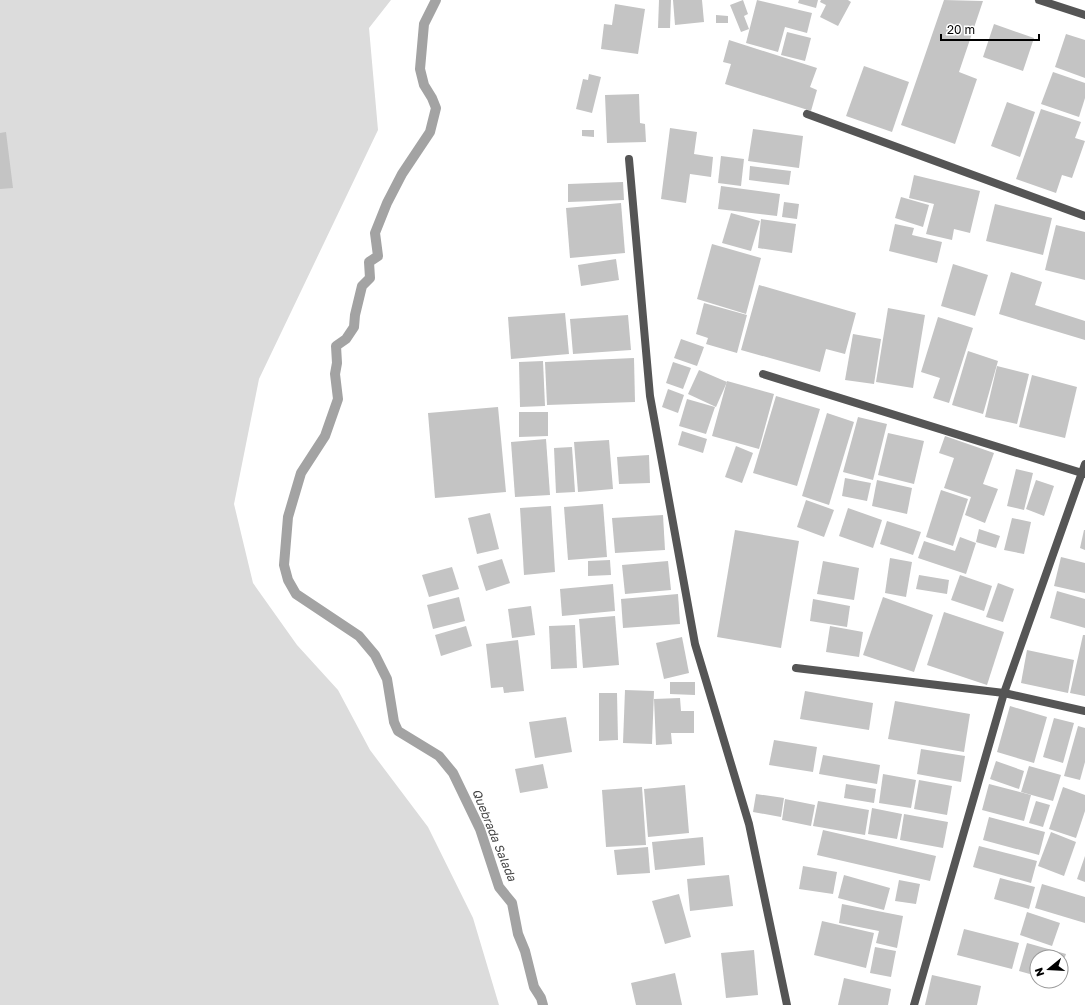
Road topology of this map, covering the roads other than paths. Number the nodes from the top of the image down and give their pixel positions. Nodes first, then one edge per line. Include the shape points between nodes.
1 (1039, 0) edge
2 (1085, 15) edge
3 (807, 114) dead end
4 (630, 159) dead end
5 (1085, 216) edge
6 (763, 374) dead end
7 (1085, 464) edge
8 (1084, 473) edge
9 (796, 668) dead end
10 (1004, 693) junction
11 (1085, 711) edge
12 (787, 1005) edge
13 (914, 1005) edge

1 - 2 street
3 - 5 street
4 - 12 street via 650,396 695,644 749,824
6 - 8 street
7 - 8 street
8 - 10 street
9 - 10 street
10 - 11 street
10 - 13 street

